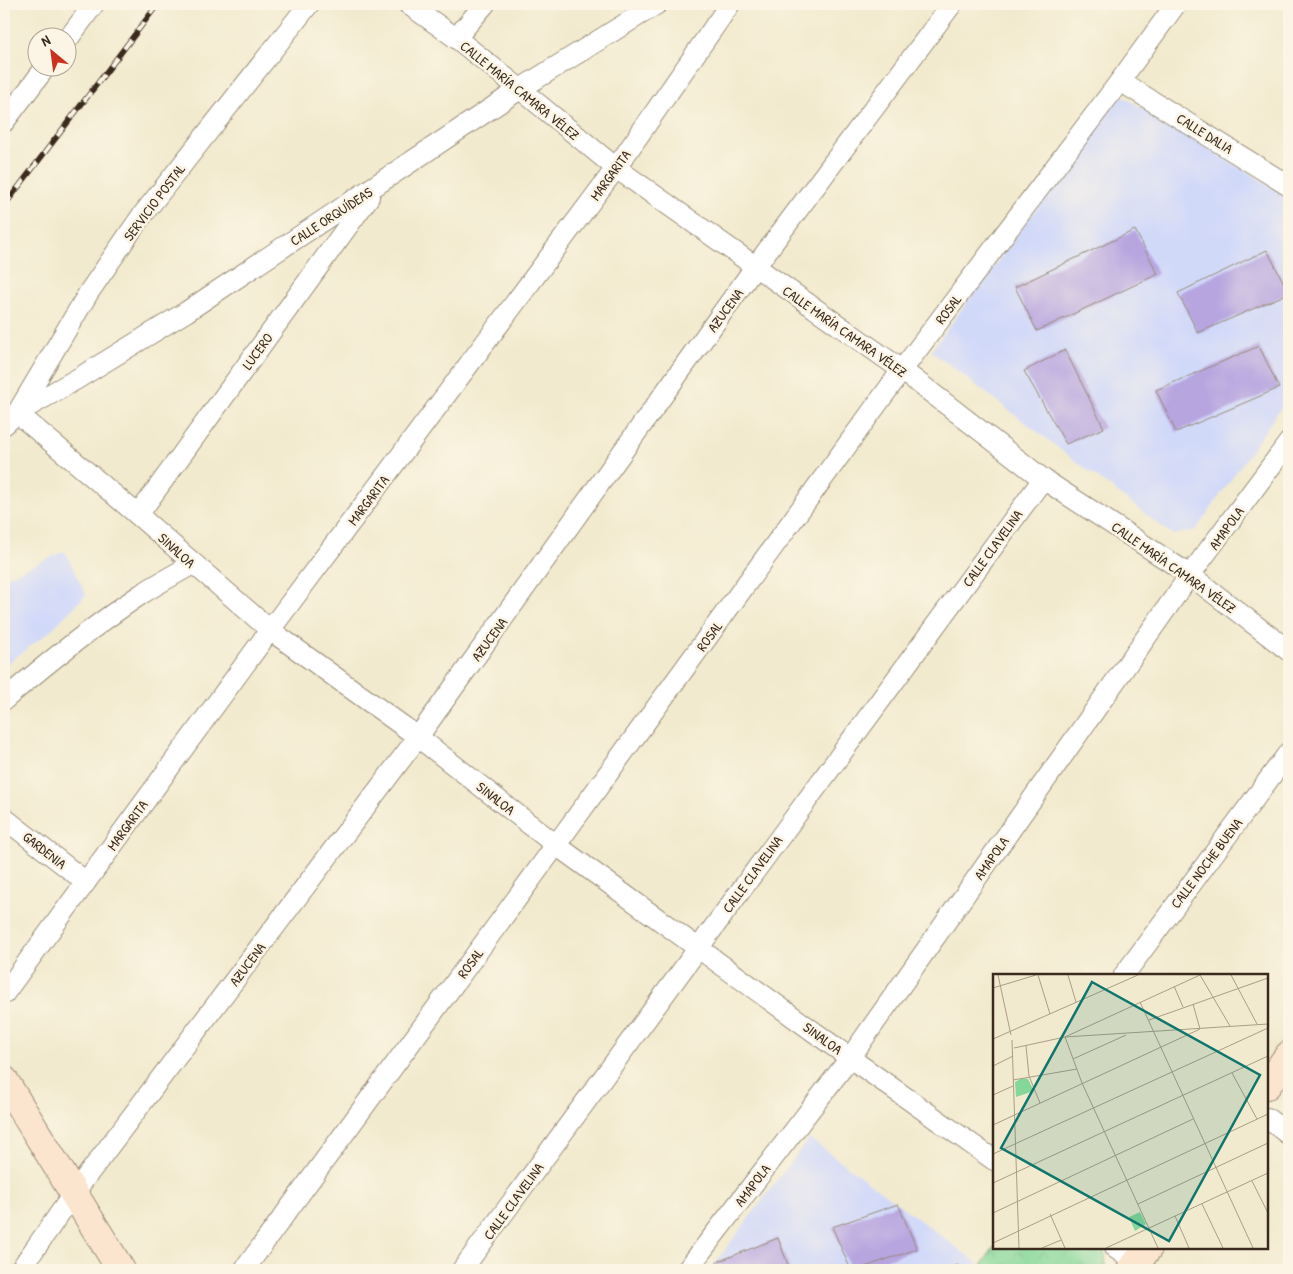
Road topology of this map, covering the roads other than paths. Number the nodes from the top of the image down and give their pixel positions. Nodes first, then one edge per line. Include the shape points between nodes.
1 (94, 4) edge
2 (309, 4) edge
3 (408, 4) edge
4 (484, 4) edge
5 (657, 4) edge
6 (730, 4) edge
7 (952, 4) edge
8 (1176, 4) edge
9 (76, 28) edge
10 (456, 38) junction
11 (37, 78) edge
12 (1120, 81) junction
13 (520, 89) junction
14 (4, 122) edge
15 (616, 168) junction
16 (376, 186) junction
17 (1289, 186) edge
18 (755, 267) junction
19 (902, 370) junction
20 (10, 419) edge
21 (1289, 442) edge
22 (1043, 479) junction
23 (138, 515) junction
24 (193, 564) junction
25 (1190, 576) junction
26 (270, 630) junction
27 (1289, 651) edge
28 (4, 700) edge
29 (418, 737) junction
30 (1289, 752) edge
31 (4, 818) edge
32 (556, 845) junction
33 (86, 882) junction
34 (698, 948) junction
35 (1125, 974) edge
36 (4, 994) edge
37 (1289, 1055) edge
38 (850, 1058) junction
39 (4, 1080) edge
40 (1268, 1084) edge
41 (1268, 1119) edge
42 (1289, 1135) edge
43 (993, 1155) edge
44 (74, 1193) junction
45 (20, 1270) edge
46 (121, 1270) edge
47 (244, 1270) edge
48 (462, 1270) edge
49 (687, 1270) edge

1 - 9 street
2 - 20 street, SERVICIO POSTAL via 140,218 89,292
3 - 10 street, CALLE MARÍA CAMARA VÉLEZ
4 - 10 street
5 - 13 street, CALLE ORQUÍDEAS
6 - 15 street, MARGARITA
7 - 18 street, AZUCENA
8 - 12 street, ROSAL
10 - 13 street, CALLE MARÍA CAMARA VÉLEZ
11 - 14 street
12 - 17 street, CALLE DALIA
12 - 19 street, ROSAL
13 - 15 street, CALLE MARÍA CAMARA VÉLEZ
13 - 16 street, CALLE ORQUÍDEAS
15 - 18 street, CALLE MARÍA CAMARA VÉLEZ
15 - 26 street, MARGARITA
16 - 20 street, CALLE ORQUÍDEAS via 186,312
16 - 23 street, LUCERO
18 - 19 street, CALLE MARÍA CAMARA VÉLEZ
18 - 29 street, AZUCENA
19 - 22 street, CALLE MARÍA CAMARA VÉLEZ
19 - 32 street, ROSAL
20 - 23 street, SINALOA
21 - 25 street, AMAPOLA
22 - 25 street, CALLE MARÍA CAMARA VÉLEZ
22 - 34 street, CALLE CLAVELINA
23 - 24 street, SINALOA
24 - 26 street, SINALOA
24 - 28 street via 100,622
25 - 27 street, CALLE MARÍA CAMARA VÉLEZ
25 - 38 street, AMAPOLA
26 - 29 street, SINALOA
26 - 33 street, MARGARITA
29 - 32 street, SINALOA
29 - 44 street, AZUCENA
30 - 35 street, CALLE NOCHE BUENA
31 - 33 street, GARDENIA
32 - 34 street, SINALOA
32 - 47 street, ROSAL
33 - 36 street, MARGARITA
34 - 38 street, SINALOA
34 - 48 street, CALLE CLAVELINA
37 - 40 street
38 - 43 street, SINALOA
38 - 49 street, AMAPOLA
39 - 44 street
41 - 42 street
44 - 45 street, AZUCENA
44 - 46 street

